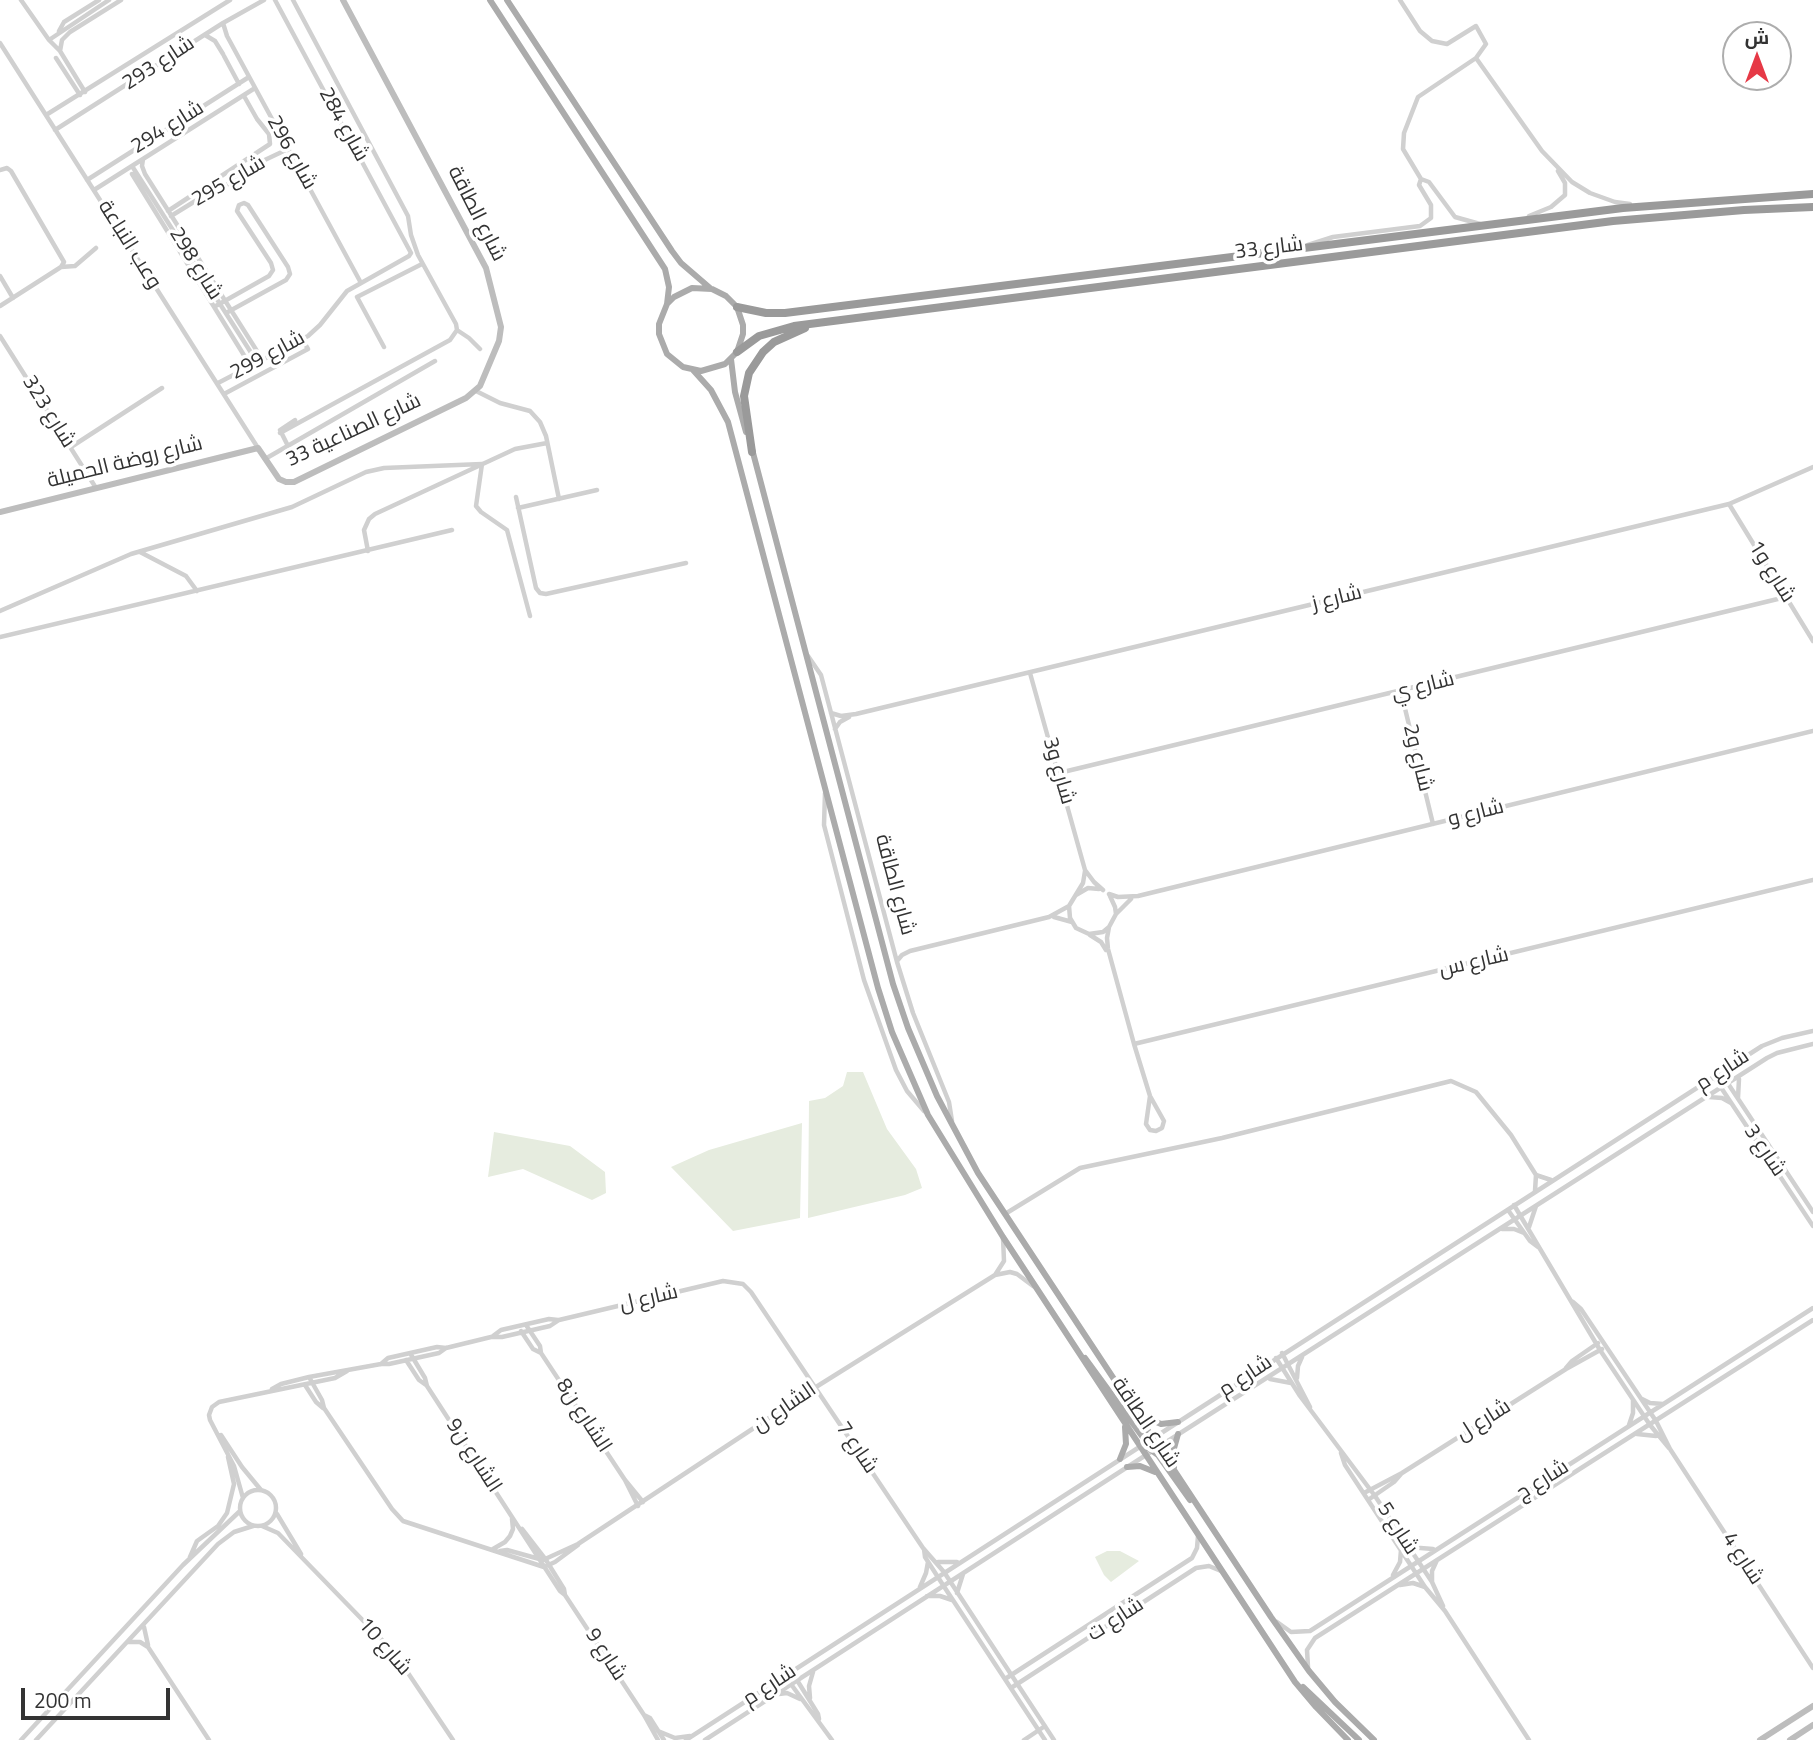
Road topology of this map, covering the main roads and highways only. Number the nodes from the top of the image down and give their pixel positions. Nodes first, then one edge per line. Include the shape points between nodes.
1 (489, 0) edge
2 (507, 0) edge
3 (1813, 194) edge
4 (1813, 207) edge
5 (712, 289) junction
6 (667, 304) junction
7 (737, 307) junction
8 (831, 322) junction
9 (734, 355) junction
10 (693, 370) junction
11 (752, 452) junction
12 (1075, 1346) junction
13 (1134, 1410) junction
14 (1124, 1422) junction
15 (1178, 1422) road end
16 (1178, 1434) road end
17 (1147, 1442) junction
18 (1156, 1448) junction
19 (1120, 1459) road end
20 (1127, 1467) road end
21 (1174, 1469) junction
22 (1159, 1474) junction
23 (1207, 1521) junction
24 (1296, 1682) junction
25 (1348, 1740) edge
26 (1359, 1740) edge
27 (1374, 1740) edge

1 - 6 main road via 660,261 668,278
2 - 5 main road via 672,251
3 - 7 highway, شارع 33 via 1504,222 785,313
4 - 8 highway, شارع 33 via 1577,226
5 - 6 main road via 692,288
5 - 7 main road
6 - 10 main road via 660,324 662,344 674,361
7 - 9 main road via 743,334
8 - 9 highway, شارع 33 via 776,329
8 - 11 highway via 779,339 753,365 744,396
9 - 10 main road via 709,370
9 - 11 main road, شارع الطاقة via 735,392
10 - 12 main road, شارع الطاقة via 712,390 728,422 892,1032 928,1115
11 - 13 main road, شارع الطاقة via 893,984 925,1071 978,1173
12 - 14 main road, شارع الطاقة
12 - 17 main road
13 - 15 main road via 1153,1423
13 - 17 main road, شارع الطاقة
14 - 17 main road, شارع الطاقة
14 - 19 main road via 1126,1444
16 - 21 main road
17 - 18 main road, شارع الطاقة
17 - 18 main road
17 - 22 main road, شارع الطاقة via 1146,1454
18 - 21 main road, شارع الطاقة
18 - 23 main road
20 - 22 main road via 1140,1466
21 - 23 main road, شارع الطاقة
22 - 24 main road, شارع الطاقة
23 - 27 main road, شارع الطاقة via 1309,1671
24 - 25 main road, شارع الطاقة
24 - 26 main road

